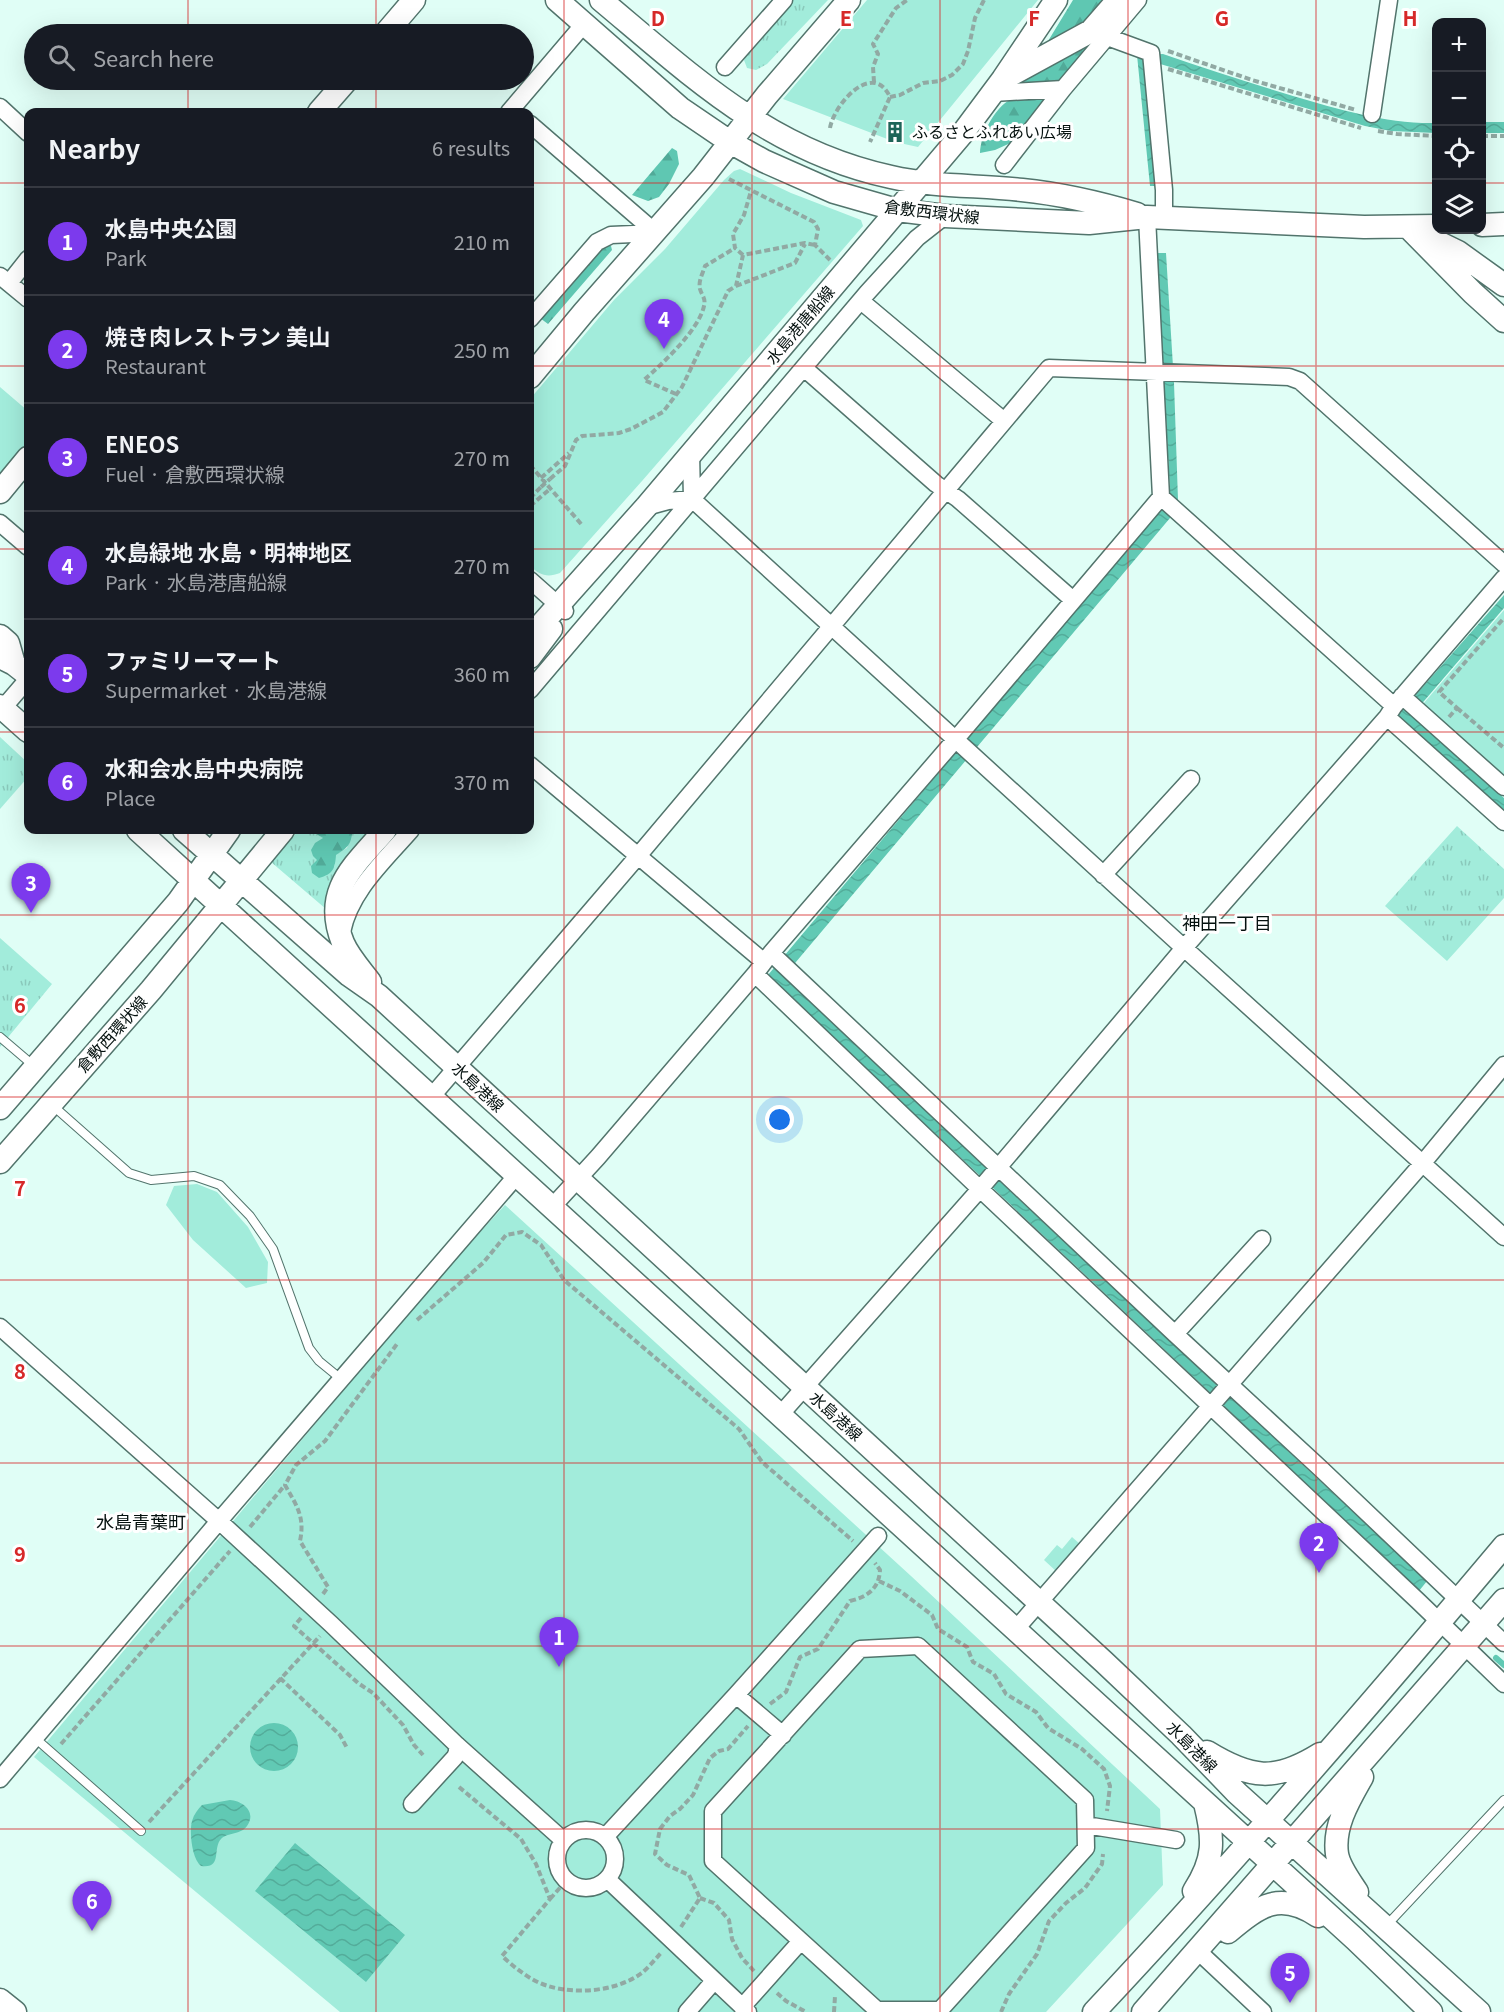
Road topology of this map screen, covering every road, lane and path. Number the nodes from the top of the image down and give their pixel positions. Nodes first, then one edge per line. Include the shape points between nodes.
1 (414, 0) edge
2 (557, 0) edge
3 (601, 0) edge
4 (784, 0) edge
5 (849, 0) edge
6 (907, 0) edge
7 (1056, 0) edge
8 (1118, 0) edge
9 (1138, 0) edge
10 (1389, 0) edge
11 (985, 1) edge
12 (394, 24) edge
13 (584, 24) junction
14 (1099, 34) junction
15 (1152, 61) junction
16 (725, 67) dead end
17 (874, 82) junction
18 (534, 84) edge
19 (998, 86) junction
20 (1063, 89) junction
21 (338, 90) edge
22 (529, 90) edge
23 (890, 97) junction
24 (0, 108) edge
25 (322, 108) edge
26 (514, 108) edge
27 (1372, 114) joint
28 (748, 118) junction
29 (534, 127) edge
30 (830, 128) dead end
31 (24, 129) edge
32 (1432, 136) edge
33 (1486, 136) edge
34 (1504, 136) edge
35 (730, 142) junction
36 (870, 142) dead end
37 (1004, 165) dead end
38 (729, 179) dead end
39 (921, 182) junction
40 (751, 191) junction
41 (897, 210) junction
42 (945, 216) junction
43 (1156, 217) junction
44 (1504, 224) edge
45 (1486, 225) edge
46 (1432, 226) edge
47 (1408, 227) junction
48 (656, 233) junction
49 (805, 243) junction
50 (815, 245) junction
51 (735, 248) junction
52 (743, 255) junction
53 (831, 260) dead end
54 (24, 262) edge
55 (4, 280) edge
56 (1504, 285) edge
57 (735, 286) junction
58 (24, 296) edge
59 (861, 301) junction
60 (534, 314) edge
61 (1504, 321) edge
62 (804, 368) junction
63 (534, 372) edge
64 (1164, 372) junction
65 (676, 394) junction
66 (1004, 421) junction
67 (569, 453) junction
68 (691, 453) junction
69 (24, 463) edge
70 (534, 470) edge
71 (541, 478) junction
72 (550, 489) junction
73 (946, 491) junction
74 (0, 492) edge
75 (534, 494) edge
76 (692, 499) junction
77 (1167, 502) junction
78 (534, 503) edge
79 (646, 507) junction
80 (0, 524) edge
81 (582, 525) dead end
82 (24, 544) edge
83 (1504, 564) edge
84 (1504, 579) edge
85 (534, 583) edge
86 (1073, 600) junction
87 (561, 607) junction
88 (1504, 618) edge
89 (831, 627) junction
90 (534, 633) edge
91 (0, 636) edge
92 (534, 651) edge
93 (18, 669) edge
94 (534, 685) edge
95 (1402, 706) junction
96 (1, 707) edge
97 (1457, 708) junction
98 (24, 727) edge
99 (1439, 729) junction
100 (957, 741) junction
101 (1504, 748) edge
102 (534, 768) edge
103 (1191, 779) dead end
104 (1504, 787) edge
105 (1504, 822) edge
106 (143, 834) edge
107 (189, 834) edge
108 (227, 834) edge
109 (280, 834) edge
110 (382, 834) edge
111 (408, 834) edge
112 (212, 854) junction
113 (638, 856) junction
114 (1103, 875) junction
115 (194, 879) junction
116 (241, 880) junction
117 (222, 904) junction
118 (341, 935) junction
119 (1184, 948) junction
120 (767, 962) junction
121 (379, 996) junction
122 (0, 1037) edge
123 (1504, 1065) edge
124 (35, 1067) junction
125 (457, 1068) junction
126 (432, 1096) junction
127 (50, 1103) junction
128 (0, 1108) edge
129 (0, 1162) edge
130 (1422, 1164) junction
131 (518, 1174) junction
132 (989, 1178) junction
133 (578, 1179) junction
134 (553, 1206) junction
135 (1503, 1234) edge
136 (1262, 1239) dead end
137 (0, 1327) edge
138 (410, 1327) dead end
139 (1174, 1334) junction
140 (403, 1336) dead end
141 (341, 1379) junction
142 (804, 1387) junction
143 (1220, 1395) junction
144 (780, 1414) junction
145 (285, 1485) junction
146 (219, 1521) junction
147 (878, 1536) dead end
148 (240, 1540) junction
149 (1504, 1546) edge
150 (865, 1550) junction
151 (879, 1581) junction
152 (320, 1597) dead end
153 (1458, 1600) junction
154 (1504, 1600) edge
155 (1040, 1603) junction
156 (303, 1616) dead end
157 (1440, 1622) junction
158 (331, 1624) junction
159 (1484, 1624) junction
160 (1015, 1630) junction
161 (314, 1642) junction
162 (1504, 1643) edge
163 (1463, 1645) junction
164 (280, 1678) junction
165 (1504, 1684) edge
166 (736, 1695) junction
167 (759, 1714) junction
168 (783, 1735) junction
169 (1180, 1735) junction
170 (35, 1738) junction
171 (1384, 1739) junction
172 (457, 1745) junction
173 (1335, 1745) junction
174 (347, 1748) dead end
175 (53, 1754) junction
176 (423, 1755) dead end
177 (0, 1779) edge
178 (459, 1787) dead end
179 (1504, 1800) edge
180 (1205, 1803) junction
181 (412, 1804) dead end
182 (1268, 1820) junction
183 (1086, 1825) junction
184 (1105, 1828) junction
185 (141, 1831) joint
186 (605, 1837) junction
187 (563, 1840) junction
188 (1176, 1840) dead end
189 (1248, 1842) junction
190 (1293, 1843) junction
191 (1274, 1865) junction
192 (607, 1879) junction
193 (566, 1881) junction
194 (700, 1898) dead end
195 (550, 1899) junction
196 (1380, 1921) junction
197 (1166, 1935) junction
198 (1355, 1939) junction
199 (672, 1941) junction
200 (801, 1941) junction
201 (1196, 1956) junction
202 (714, 1981) junction
203 (765, 1981) junction
204 (0, 2000) edge
205 (745, 2009) edge
206 (15, 2012) edge
207 (687, 2012) edge
208 (806, 2012) edge
209 (1001, 2012) edge
210 (1094, 2012) edge
211 (1143, 2012) edge
212 (1263, 2012) edge
213 (1431, 2012) edge
214 (1479, 2012) edge

1 - 12 main road
2 - 13 main road, 倉敷西環状線
3 - 28 main road, 倉敷西環状線
4 - 16 street
5 - 28 main road
6 - 17 path via 896,8 873,44 878,54 873,67
7 - 19 main road, 水島港唐船線
8 - 14 main road
9 - 14 street
10 - 27 street
11 - 23 path via 975,18 963,64 940,81 923,83
13 - 18 street
13 - 35 main road, 倉敷西環状線 via 681,108
14 - 15 street
14 - 19 main road via 1050,55
14 - 20 street
15 - 27 path via 1160,49
15 - 32 path via 1157,66 1359,127
15 - 43 street via 1164,190
17 - 23 path via 886,89
17 - 30 path via 858,88 840,105
19 - 20 street
19 - 39 main road, 水島港唐船線
20 - 37 street
21 - 25 main road
22 - 26 street
23 - 36 path
24 - 31 street
28 - 35 main road
28 - 39 main road, 倉敷西環状線 via 825,157 866,171
29 - 48 street
33 - 34 path
35 - 41 main road, 倉敷西環状線 via 834,192
35 - 48 main road
38 - 40 path
39 - 41 main road, 水島港唐船線
39 - 43 main road, 倉敷西環状線 via 1033,191
40 - 50 path via 814,222 818,229
40 - 51 path via 734,234
41 - 42 main road, 倉敷西環状線
41 - 68 main road, 水島港唐船線
42 - 43 main road, 倉敷西環状線 via 1089,223
42 - 59 street via 917,238
43 - 47 main road, 倉敷西環状線
43 - 64 street
44 - 45 main road
46 - 47 main road, 倉敷西環状線
47 - 56 main road via 1458,252
47 - 61 main road
48 - 60 street via 611,235 597,242
48 - 63 main road
49 - 50 path
49 - 52 path
49 - 57 path via 795,263
50 - 53 path
51 - 52 path
51 - 65 path via 705,266 700,282 704,308 674,352 644,380
52 - 57 path
54 - 55 street
55 - 58 street
57 - 65 path via 728,291
59 - 62 street
59 - 66 street
62 - 73 street
62 - 76 street
64 - 66 street via 1048,368
64 - 77 street
64 - 83 street via 1289,377 1300,381
65 - 67 path via 663,412 619,433 582,436
66 - 73 street
67 - 71 path
67 - 75 path, bridge via 565,466
68 - 76 street
68 - 79 main road, 水島港唐船線
69 - 74 main road
70 - 71 path
71 - 72 path
72 - 78 path
72 - 81 path
73 - 86 street
73 - 89 street
76 - 79 street
76 - 89 street
76 - 94 street
77 - 86 street
77 - 95 street
79 - 87 main road, 水島港唐船線
80 - 82 street
84 - 95 street
85 - 87 street
86 - 100 street
87 - 90 main road, 水島港唐船線
87 - 92 main road
88 - 97 path via 1439,692
89 - 100 street
89 - 113 street
91 - 93 main road via 8,643
93 - 96 street
95 - 99 street
95 - 105 street
95 - 119 street
96 - 98 main road
97 - 99 path
97 - 101 path
99 - 104 street
100 - 114 street
100 - 120 street
102 - 113 street
103 - 114 street
106 - 115 main road, 水島港線
107 - 112 main road, 水島港線
108 - 112 main road
109 - 116 main road
110 - 118 main road via 339,890 336,925
111 - 118 street via 363,886 348,911
112 - 115 main road
112 - 116 main road, 水島港線
113 - 120 street
113 - 125 street
114 - 119 street
115 - 117 main road, 水島港線
115 - 124 main road via 121,970
116 - 117 main road
116 - 121 main road, 水島港線 via 349,975
117 - 126 main road, 水島港線
117 - 127 main road, 倉敷西環状線
118 - 121 main road
119 - 130 street
119 - 132 street
120 - 132 street
120 - 132 street via 791,972
120 - 133 street
121 - 125 main road, 水島港線
122 - 124 lane
123 - 130 street
124 - 128 main road
125 - 126 street
125 - 133 main road, 水島港線
126 - 131 main road, 水島港線
127 - 129 main road, 倉敷西環状線
127 - 141 lane via 129,1173 151,1180 194,1176 220,1185 250,1216 273,1249 309,1348
130 - 135 street
130 - 143 street
131 - 134 main road, 水島港線
131 - 141 street
132 - 139 street
132 - 142 street
132 - 143 street
133 - 134 street
133 - 142 main road, 水島港線
134 - 144 main road, 水島港線
136 - 139 street
137 - 146 street
138 - 150 path via 483,1263 506,1235 522,1232 541,1245 564,1280 739,1429 762,1462
139 - 143 street
140 - 145 path via 325,1441 296,1465
141 - 146 street
142 - 144 street
142 - 155 main road, 水島港線
143 - 153 street via 1320,1468
143 - 155 street
143 - 157 street
144 - 160 main road, 水島港線
145 - 148 path
145 - 152 path via 298,1508 303,1527 300,1541 328,1587
146 - 148 street
146 - 170 street
147 - 150 street
148 - 158 street
148 - 175 path
149 - 153 main road
150 - 151 path via 880,1570
150 - 166 street
151 - 167 path via 865,1598 850,1601 818,1649 800,1657 786,1692
151 - 184 path via 932,1615 938,1629 967,1647 973,1662 994,1674 1006,1694 1036,1712 1048,1728 1082,1749 1104,1769 1110,1786
153 - 157 main road
153 - 159 street
154 - 159 main road
155 - 160 street
155 - 169 main road, 水島港線
156 - 161 path via 294,1626
157 - 163 street
157 - 173 main road
158 - 161 path
158 - 172 street
159 - 162 street
159 - 163 main road
160 - 180 main road, 水島港線
161 - 164 path
161 - 176 path via 373,1693 403,1725
163 - 165 street
163 - 171 main road
164 - 174 path via 340,1735
164 - 185 path
166 - 167 street
166 - 186 street
167 - 168 street
168 - 183 street via 860,1649 918,1646 1085,1800
168 - 200 street via 713,1810 713,1861
169 - 173 main road via 1230,1765 1269,1775 1292,1769
169 - 182 main road, 水島港線
170 - 175 lane
170 - 177 street
171 - 190 main road
171 - 196 main road via 1346,1809 1337,1839 1337,1855 1343,1869
172 - 181 street via 455,1757
172 - 187 street
173 - 182 main road
175 - 185 lane
178 - 195 path via 521,1839
179 - 196 lane
180 - 189 main road, 水島港線
180 - 197 main road via 1212,1830 1211,1858
182 - 189 main road
182 - 190 main road, 水島港線
183 - 184 street
183 - 200 street via 1086,1848 940,2010 877,2010
184 - 188 street
184 - 209 path via 1102,1864 1085,1888 1049,1921 1037,1954
186 - 187 street via 583,1830
186 - 192 street via 615,1857
187 - 193 street via 556,1857
189 - 191 main road, 水島港線
189 - 197 main road
190 - 191 main road
190 - 196 main road, 水島港線
191 - 198 main road, 水島港線
191 - 201 main road
192 - 193 street via 591,1888
192 - 199 street
193 - 195 path
194 - 203 path via 714,1903 729,1920 732,1939 742,1958
195 - 199 path via 502,1956 525,1975 547,1986 591,1990 626,1981 642,1972
196 - 214 main road, 水島港線
197 - 210 main road
198 - 201 main road via 1303,1906 1286,1902 1265,1906 1246,1917
198 - 213 main road, 水島港線
199 - 202 street
200 - 203 street
201 - 211 main road
201 - 212 street
202 - 205 street
202 - 207 street
203 - 205 street
203 - 208 path via 786,2001
204 - 206 main road

